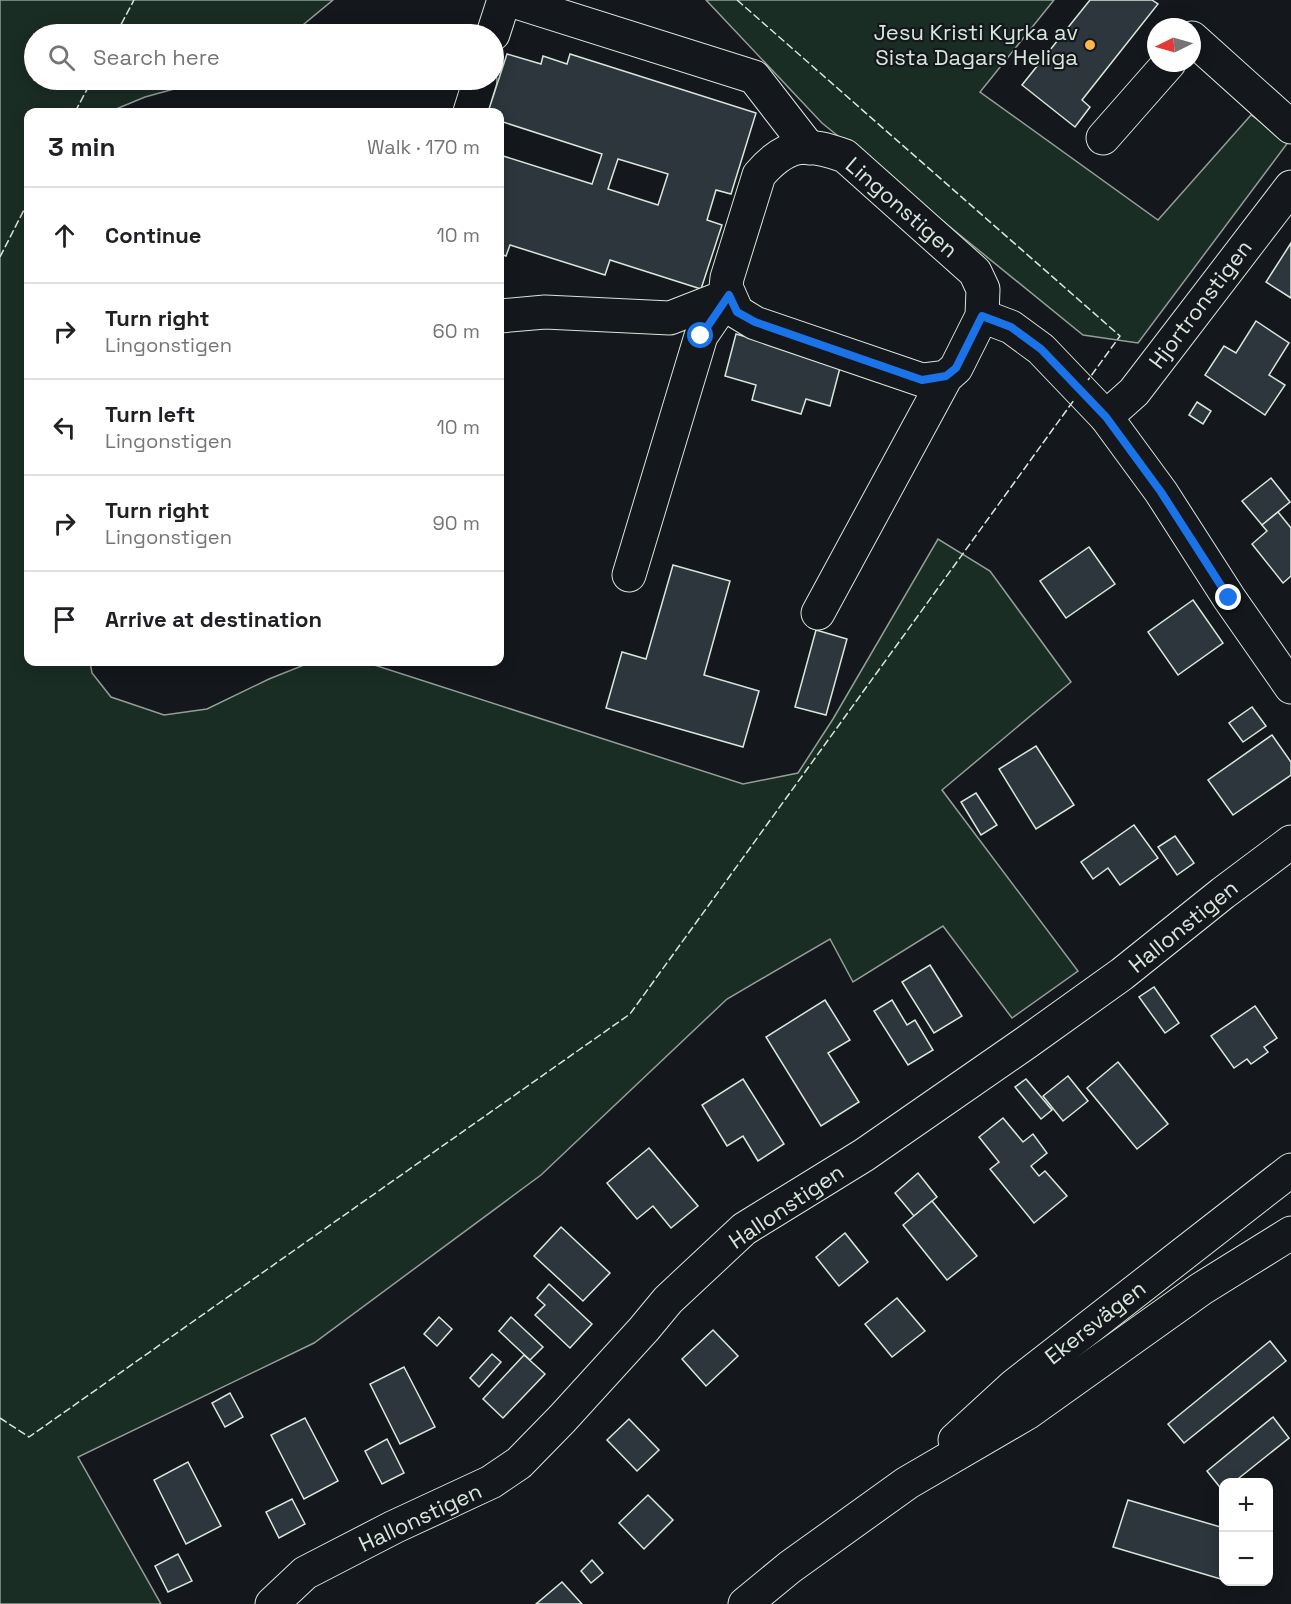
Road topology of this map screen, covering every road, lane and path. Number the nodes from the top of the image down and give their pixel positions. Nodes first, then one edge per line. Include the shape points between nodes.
1 (504, 0) edge
2 (510, 0) edge
3 (496, 24) edge
4 (1201, 46) edge
5 (1161, 72) edge
6 (477, 90) edge
7 (471, 108) edge
8 (1291, 127) edge
9 (1104, 138) dead end
10 (809, 148) junction
11 (1291, 187) edge
12 (729, 295) junction
13 (504, 316) edge
14 (982, 316) junction
15 (946, 376) junction
16 (1106, 417) junction
17 (629, 575) dead end
18 (818, 613) dead end
19 (1291, 687) edge
20 (1291, 842) edge
21 (1291, 1170) edge
22 (1291, 1233) edge
23 (907, 1483) junction
24 (272, 1604) edge
25 (745, 1604) edge

1 - 3 street
2 - 10 street via 754,77
4 - 8 street
5 - 9 street
6 - 7 street
10 - 12 street, Lingonstigen via 790,148 759,175 727,278
10 - 14 street, Lingonstigen via 820,147 846,156 975,272 983,289
11 - 16 street, Hjortronstigen via 1134,392
12 - 13 street via 670,318 545,312
12 - 15 street via 737,312 755,322 922,380
12 - 17 street via 701,336
14 - 15 street, Lingonstigen via 956,368
14 - 16 street via 1011,327 1041,349
15 - 18 street, Lingonstigen
16 - 19 street
20 - 24 street, Hallonstigen via 1122,974 1027,1042 864,1155 744,1229 668,1300 519,1463 491,1482 305,1573
21 - 23 street, Ekersvägen via 1015,1385
22 - 23 street, Ekersvägen via 1201,1289 1027,1413
23 - 25 street, Ekersvägen

